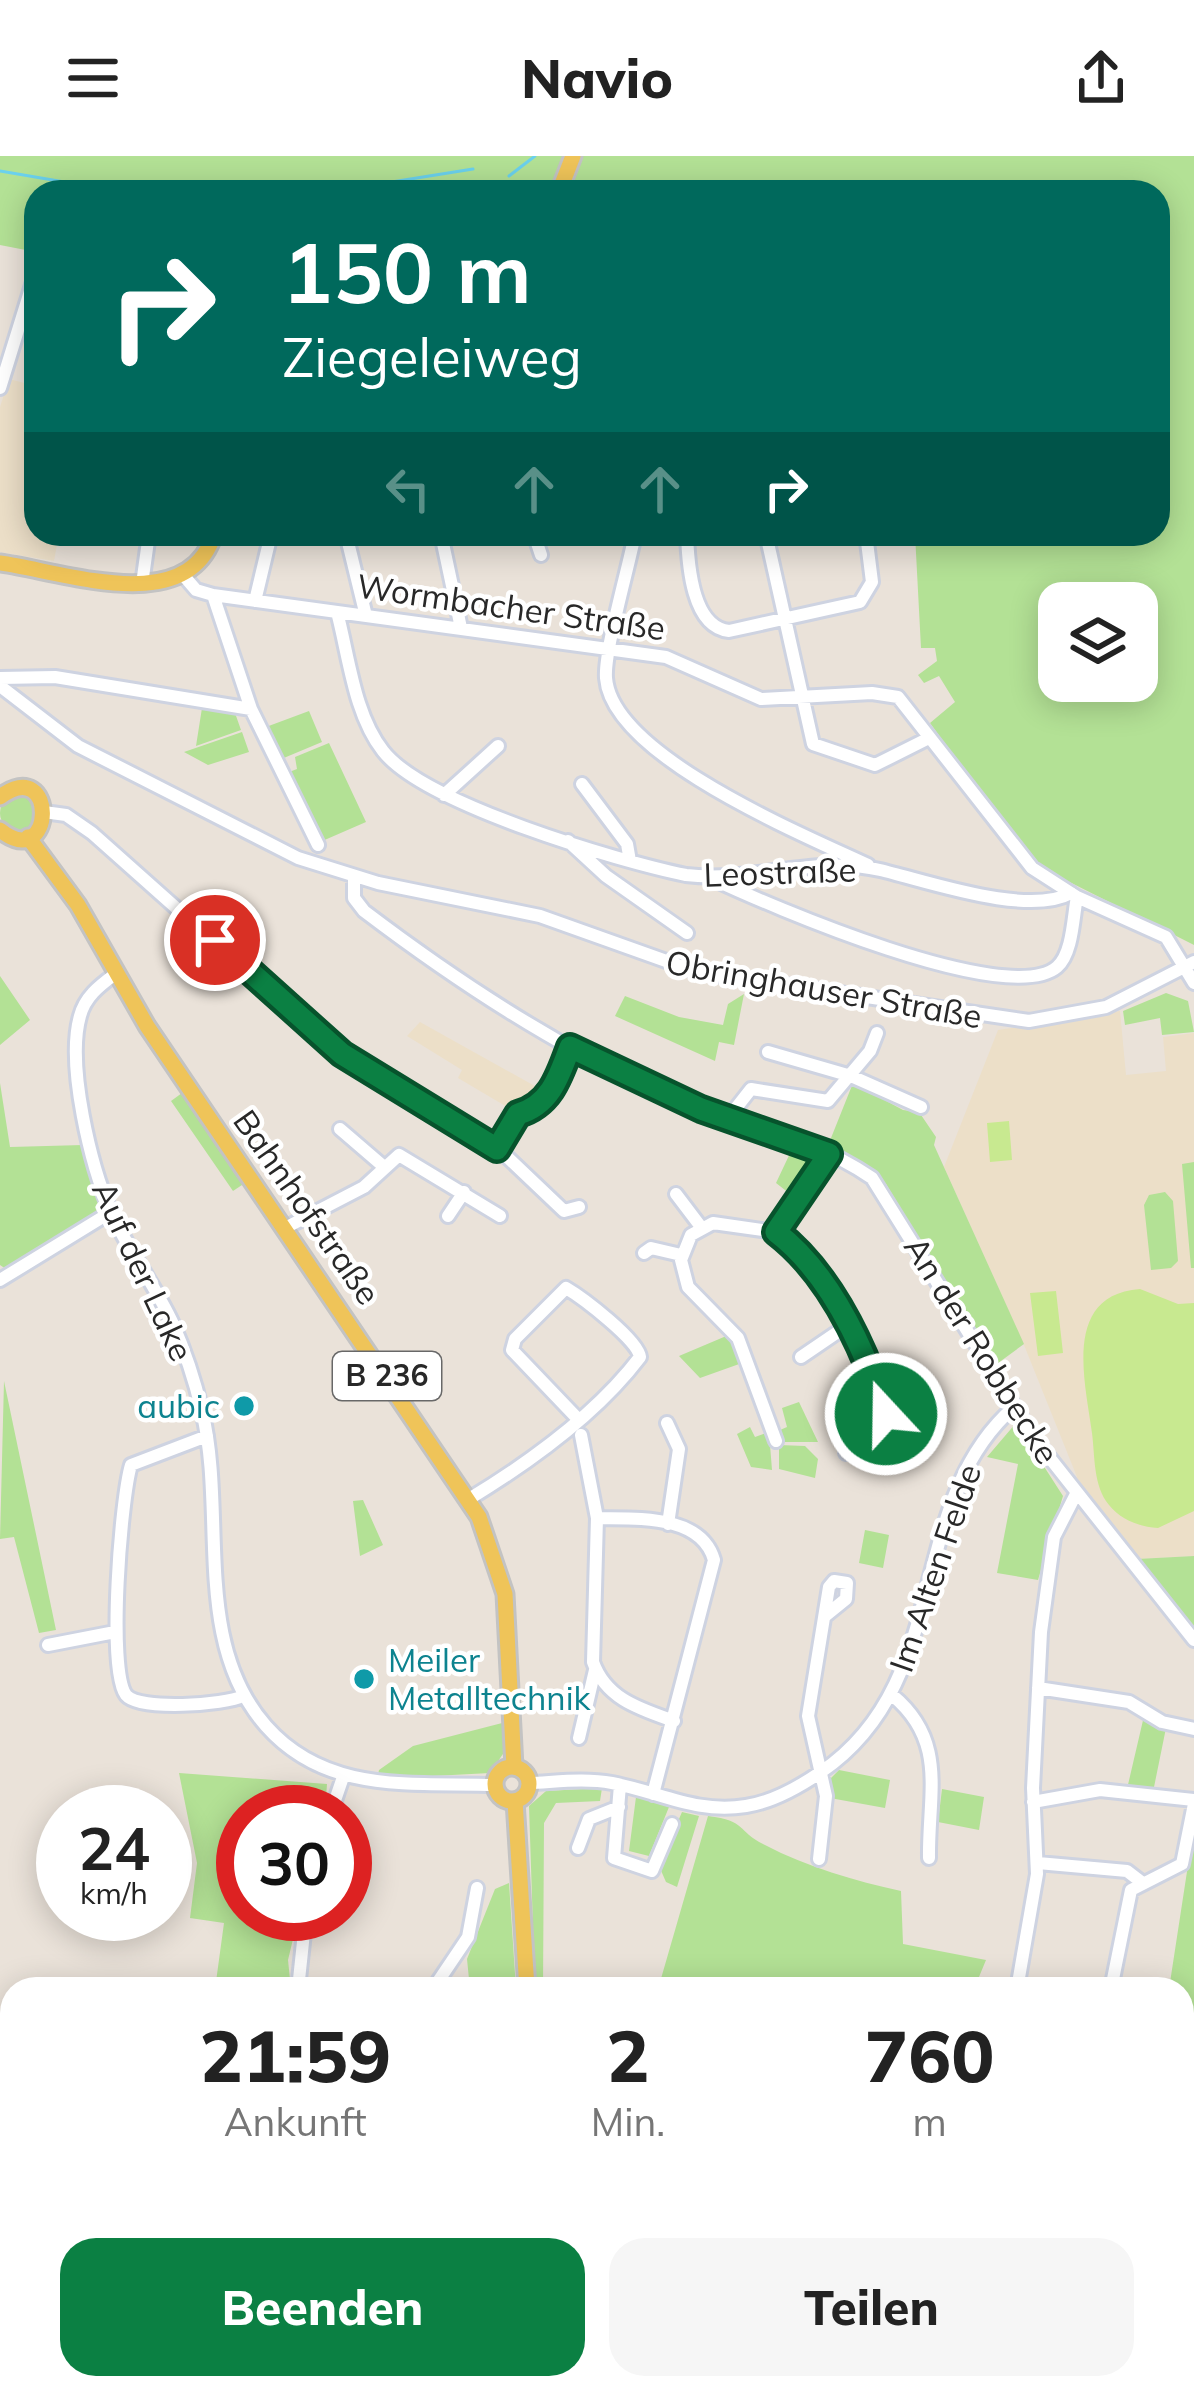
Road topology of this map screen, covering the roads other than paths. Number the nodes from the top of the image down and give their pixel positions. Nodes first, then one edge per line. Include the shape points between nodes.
1 (24, 310) edge
2 (20, 322) junction
3 (24, 322) edge
4 (0, 388) edge
5 (147, 546) edge
6 (209, 546) edge
7 (268, 546) edge
8 (349, 546) edge
9 (444, 546) edge
10 (538, 546) edge
11 (632, 546) edge
12 (690, 546) edge
13 (769, 546) edge
14 (868, 546) edge
15 (541, 555) dead end
16 (0, 563) edge
17 (184, 576) junction
18 (142, 584) junction
19 (213, 595) junction
20 (255, 601) junction
21 (337, 613) junction
22 (366, 616) junction
23 (786, 620) junction
24 (461, 628) junction
25 (610, 648) junction
26 (0, 682) edge
27 (802, 699) junction
28 (251, 709) junction
29 (929, 737) junction
30 (498, 746) dead end
31 (582, 784) dead end
32 (2, 790) edge
33 (444, 795) junction
34 (44, 812) junction
35 (0, 830) edge
36 (28, 837) junction
37 (568, 840) junction
38 (318, 845) dead end
39 (631, 861) junction
40 (878, 869) junction
41 (354, 876) junction
42 (712, 878) junction
43 (1074, 895) junction
44 (687, 933) dead end
45 (1189, 965) edge
46 (114, 975) junction
47 (1194, 983) edge
48 (877, 1033) dead end
49 (570, 1047) junction
50 (768, 1052) dead end
51 (851, 1076) junction
52 (921, 1107) dead end
53 (729, 1118) junction
54 (340, 1129) dead end
55 (497, 1149) junction
56 (829, 1154) junction
57 (383, 1166) junction
58 (464, 1192) junction
59 (676, 1194) dead end
60 (579, 1207) dead end
61 (111, 1212) junction
62 (448, 1216) dead end
63 (500, 1216) dead end
64 (701, 1227) junction
65 (284, 1228) junction
66 (776, 1232) junction
67 (644, 1253) dead end
68 (681, 1255) junction
69 (1, 1279) edge
70 (848, 1325) junction
71 (801, 1357) dead end
72 (1014, 1407) junction
73 (577, 1418) junction
74 (667, 1423) dead end
75 (581, 1435) dead end
76 (208, 1436) junction
77 (776, 1441) dead end
78 (846, 1453) dead end
79 (1075, 1496) junction
80 (469, 1499) junction
81 (597, 1518) junction
82 (668, 1524) junction
83 (825, 1616) dead end
84 (116, 1632) junction
85 (1194, 1640) edge
86 (48, 1645) dead end
87 (595, 1670) junction
88 (1038, 1688) junction
89 (892, 1695) junction
90 (243, 1696) junction
91 (674, 1721) junction
92 (1194, 1730) edge
93 (579, 1738) dead end
94 (514, 1767) junction
95 (823, 1771) junction
96 (343, 1777) junction
97 (530, 1783) junction
98 (340, 1785) edge
99 (495, 1785) junction
100 (620, 1785) junction
101 (653, 1794) junction
102 (515, 1801) junction
103 (1034, 1802) junction
104 (1194, 1802) edge
105 (619, 1807) junction
106 (672, 1824) dead end
107 (578, 1848) dead end
108 (929, 1858) dead end
109 (819, 1859) dead end
110 (1038, 1863) junction
111 (1140, 1881) junction
112 (477, 1888) dead end
113 (303, 1941) edge
114 (299, 1977) edge
115 (441, 1977) edge
116 (526, 1977) edge
117 (1019, 1977) edge
118 (1113, 1977) edge

1 - 2 street
2 - 3 street
2 - 4 street
5 - 18 street
6 - 17 main road
7 - 20 street
8 - 22 street
9 - 24 street
10 - 15 street
11 - 25 street
12 - 23 street via 709,624 729,632
13 - 23 street
14 - 23 street via 872,582 864,598
16 - 18 main road
17 - 18 main road
17 - 19 street, Wormbacher Straße
19 - 20 street, Wormbacher Straße
19 - 28 street
20 - 21 street, Wormbacher Straße
21 - 22 street, Wormbacher Straße
21 - 33 street, Leostraße via 372,733 396,765
22 - 24 street, Wormbacher Straße
23 - 27 street
24 - 25 street, Wormbacher Straße
25 - 27 street, Wormbacher Straße via 679,662 750,696
25 - 40 street via 608,688 651,748
26 - 28 street via 55,677
26 - 41 street, Obringhauser Straße via 94,755 298,858
27 - 29 street, Wormbacher Straße via 898,697
27 - 29 street via 813,744 862,763 881,763
28 - 38 street
29 - 43 street, Wormbacher Straße via 1015,850
30 - 33 street
31 - 39 street
32 - 34 main road via 33,792
33 - 37 street, Leostraße
34 - 36 main road
34 - 55 street via 66,815 92,833 342,1054
35 - 36 main road
36 - 46 main road, Bahnhofstraße / B 236 via 78,905
37 - 39 street, Leostraße
37 - 44 street
39 - 42 street, Leostraße
40 - 42 street, Leostraße via 797,867
40 - 43 street, Leostraße via 975,894
41 - 45 street, Obringhauser Straße via 540,916 697,972 1008,1020 1085,1014
41 - 49 street, An der Robbecke via 354,898 364,911
42 - 43 street via 856,938 1022,978 1062,961
43 - 45 street, Wormbacher Straße via 1166,937
45 - 47 street, Wormbacher Straße
46 - 61 street, Auf der Lake via 87,1001 77,1034 92,1156
46 - 65 main road, Bahnhofstraße / B 236
48 - 51 street
49 - 53 street, An der Robbecke
49 - 55 street via 551,1091 518,1114
50 - 51 street
51 - 52 street
51 - 53 street via 828,1102 746,1090
53 - 56 street, An der Robbecke
54 - 57 street
55 - 60 street via 554,1205
56 - 66 street
56 - 72 street, An der Robbecke via 882,1189
57 - 58 street via 406,1156
57 - 65 street via 352,1194
58 - 62 street
58 - 63 street
59 - 64 street
61 - 69 street
61 - 76 street, Auf der Lake via 176,1329
64 - 66 street via 719,1222
64 - 68 street
65 - 80 main road, Bahnhofstraße / B 236
66 - 70 street
67 - 68 street
68 - 77 street via 688,1287 738,1338
70 - 71 street
70 - 78 street via 886,1417
72 - 79 street, An der Robbecke
72 - 89 street, Im Alten Felde via 962,1474 920,1627
73 - 73 street via 640,1351 566,1288 512,1350
73 - 80 street via 520,1470
74 - 82 street via 679,1449
75 - 81 street
76 - 84 street via 131,1465
76 - 90 street, Auf der Lake via 221,1631
79 - 85 street, An der Robbecke
79 - 88 street via 1054,1537
80 - 94 main road, Bahnhofstraße / B 236 via 506,1594
81 - 82 street
81 - 87 street
82 - 91 street via 705,1539 715,1566
83 - 95 street via 808,1727
84 - 86 street
84 - 90 street via 131,1699 205,1704
87 - 91 street via 618,1697
87 - 93 street
88 - 92 street via 1130,1702
88 - 103 street
89 - 95 street, Im Alten Felde
89 - 108 street via 930,1746
90 - 96 street, Auf der Lake via 281,1742
91 - 101 street
94 - 97 main road
94 - 99 main road
95 - 101 street, Im Alten Felde via 745,1806 704,1809
95 - 109 street
96 - 98 street
96 - 99 street, Auf der Lake
97 - 100 street, Im Alten Felde
97 - 102 main road
99 - 102 main road
100 - 101 street, Im Alten Felde
100 - 105 street
102 - 116 main road
103 - 104 street via 1096,1790
103 - 110 street
104 - 111 street via 1182,1864
105 - 106 street via 614,1858 633,1866 652,1871
105 - 107 street via 589,1819
110 - 111 street via 1126,1871
110 - 117 street
111 - 118 street via 1126,1900
112 - 115 street via 468,1937
113 - 114 street

